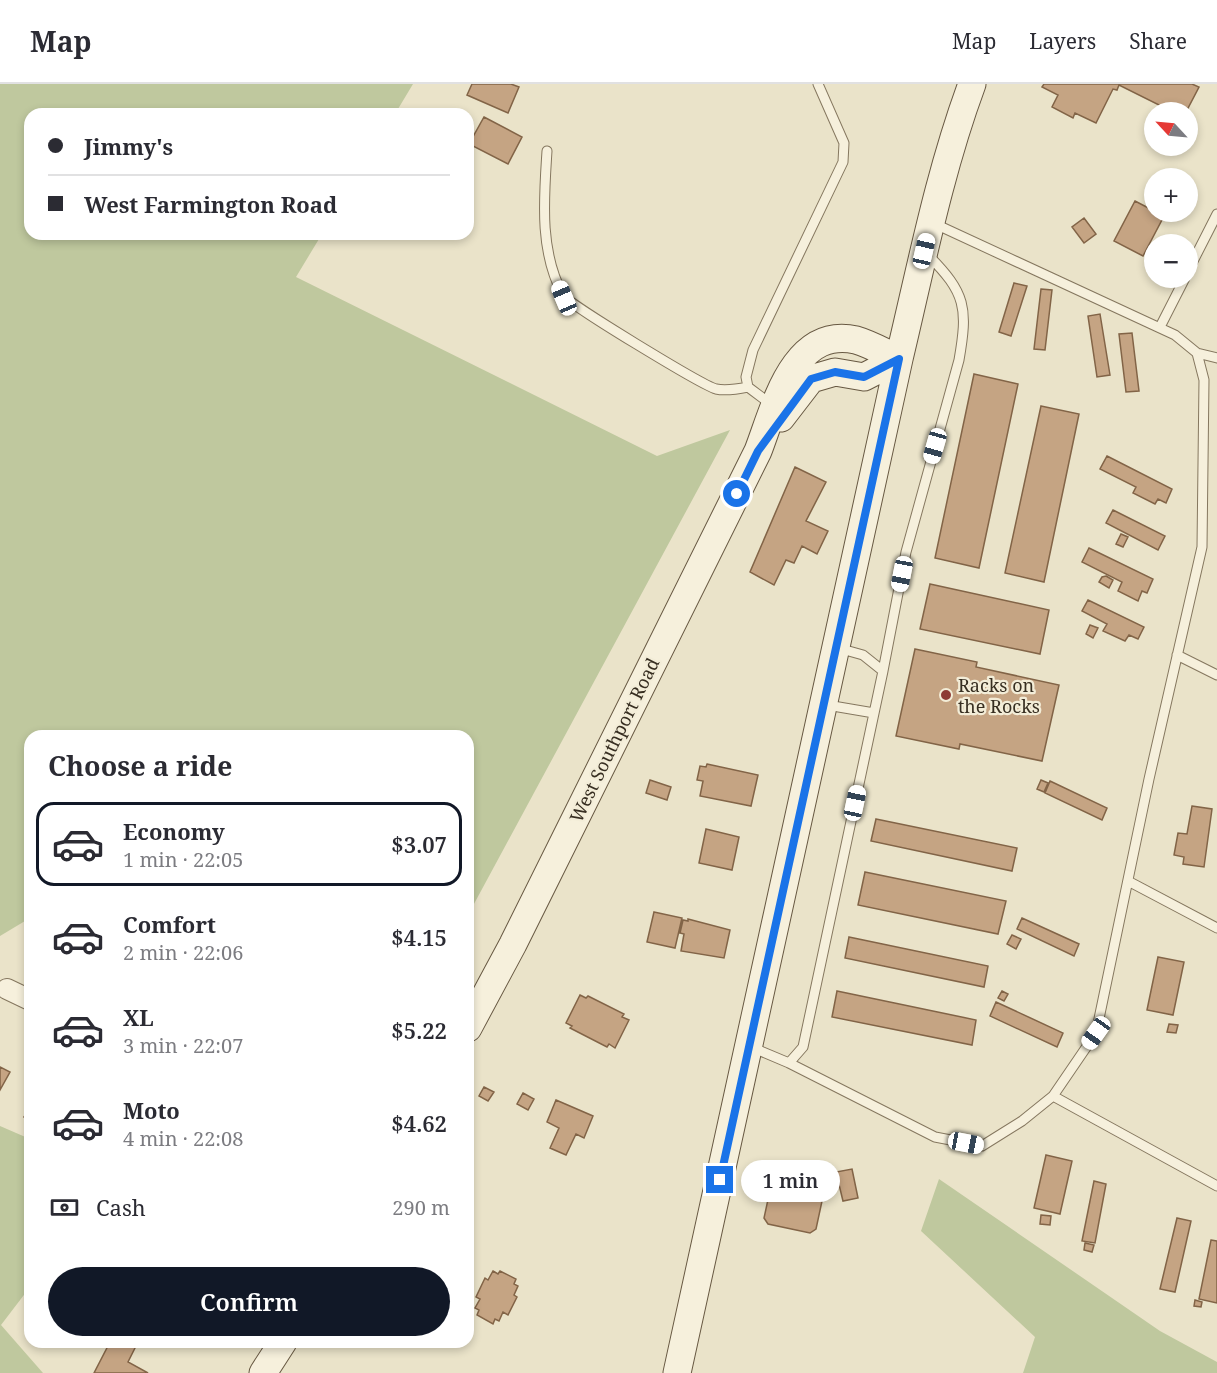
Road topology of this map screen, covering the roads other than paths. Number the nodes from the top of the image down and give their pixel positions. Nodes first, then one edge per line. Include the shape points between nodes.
1 (818, 84) edge
2 (972, 84) edge
3 (548, 151) dead end
4 (1217, 214) edge
5 (931, 222) junction
6 (924, 251) junction
7 (1198, 251) edge
8 (1180, 288) edge
9 (1160, 327) junction
10 (1197, 353) junction
11 (1217, 358) edge
12 (899, 359) junction
13 (748, 387) junction
14 (775, 407) junction
15 (758, 451) junction
16 (838, 648) junction
17 (1178, 655) junction
18 (883, 671) junction
19 (1217, 675) edge
20 (825, 705) junction
21 (874, 713) junction
22 (1128, 881) junction
23 (1217, 928) edge
24 (7, 989) dead end
25 (24, 997) edge
26 (474, 1017) edge
27 (749, 1046) junction
28 (789, 1064) junction
29 (1053, 1096) junction
30 (1217, 1186) edge
31 (279, 1348) edge
32 (263, 1373) edge
33 (677, 1373) edge

1 - 13 lane via 844,143 843,162 753,350 746,377
2 - 5 main road via 957,123
3 - 13 lane via 542,213 554,274 564,298 716,389
4 - 7 lane
5 - 6 main road
5 - 9 lane
6 - 12 main road
6 - 18 lane via 951,278 962,298 964,334 906,552
8 - 9 lane
9 - 10 lane
10 - 11 lane
10 - 17 lane via 1204,380 1202,547
12 - 14 main road, West Southport Road via 856,340 816,345 786,378
12 - 15 main road, West Southport Road via 864,377 835,372 811,379
12 - 16 main road
13 - 14 lane
14 - 15 main road, West Southport Road
15 - 26 main road, West Southport Road
16 - 18 lane via 863,655
16 - 20 main road
17 - 19 lane
17 - 22 lane
18 - 21 lane
20 - 21 lane
20 - 27 main road
21 - 28 lane via 803,1047
22 - 23 lane
22 - 29 lane via 1096,1033
24 - 25 street
27 - 28 lane
27 - 33 main road
28 - 29 lane via 934,1137 982,1146
29 - 30 lane
31 - 32 main road

